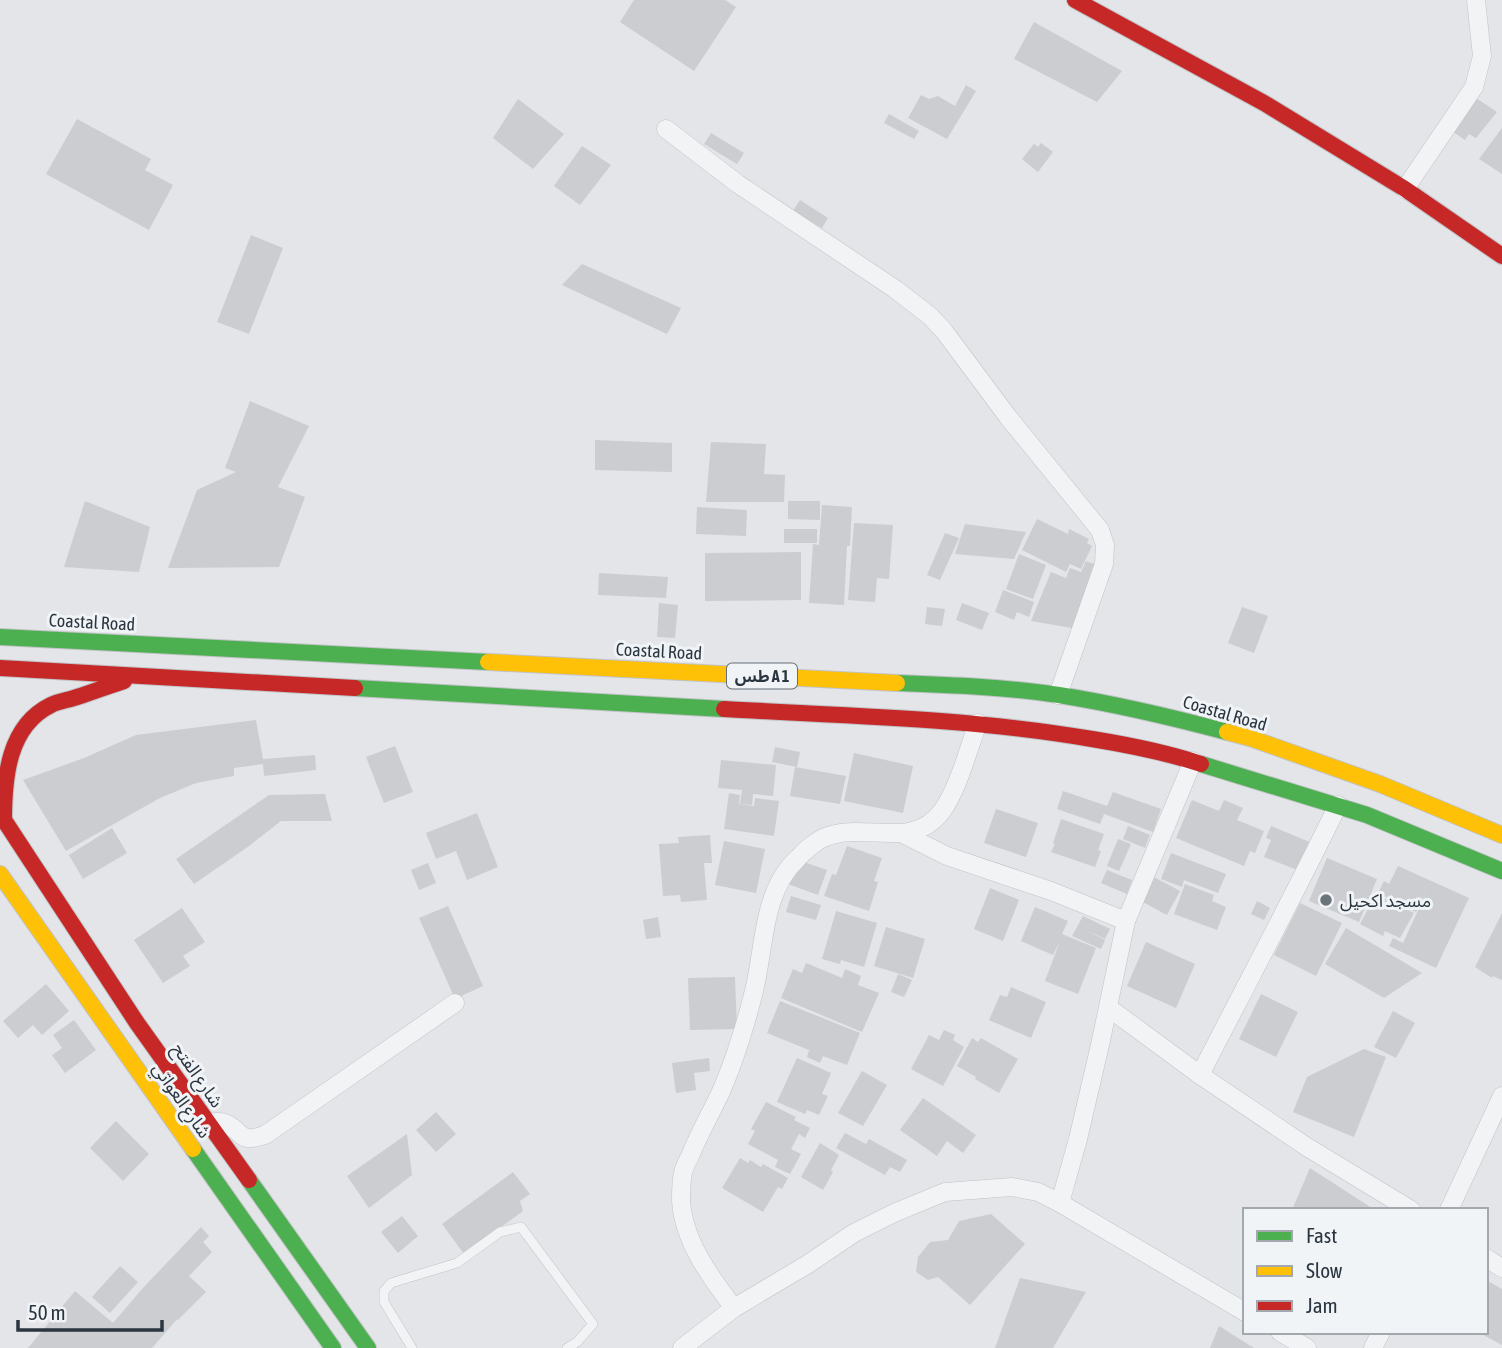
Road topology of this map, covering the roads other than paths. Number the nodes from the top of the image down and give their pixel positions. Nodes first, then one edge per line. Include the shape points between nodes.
1 (1075, 0) edge
2 (1476, 0) edge
3 (666, 129) dead end
4 (1405, 189) junction
5 (1502, 256) edge
6 (0, 637) edge
7 (0, 668) edge
8 (141, 675) junction
9 (1058, 695) junction
10 (978, 723) junction
11 (1193, 761) junction
12 (1338, 805) junction
13 (2, 815) edge
14 (903, 834) junction
15 (1502, 835) edge
16 (1502, 871) edge
17 (0, 874) edge
18 (1126, 921) junction
19 (456, 1003) dead end
20 (1109, 1008) junction
21 (1200, 1074) junction
22 (1502, 1096) edge
23 (208, 1123) junction
24 (1060, 1203) junction
25 (1408, 1208) edge
26 (1450, 1208) edge
27 (734, 1308) junction
28 (341, 1310) junction
29 (1243, 1311) edge
30 (319, 1328) junction
31 (1283, 1334) edge
32 (333, 1348) edge
33 (368, 1348) edge
34 (412, 1348) edge
35 (567, 1348) edge
36 (682, 1348) edge
37 (1307, 1348) edge

1 - 4 main road via 1264,103
2 - 4 street via 1482,55 1474,86
3 - 9 street via 930,316 1100,530 1104,564
4 - 5 main road
6 - 9 main road, Coastal Road / طس A 1
7 - 8 main road, طس A 1
8 - 10 main road, طس A 1
8 - 13 main road via 48,706 29,720 9,758
9 - 15 main road, Coastal Road / طس A 1 via 1250,738 1380,784
10 - 11 main road, طس A 1 via 1051,732
10 - 14 street via 941,813 921,829
11 - 12 main road, طس A 1
11 - 18 street
12 - 16 main road, طس A 1
12 - 21 street
13 - 23 main road, شارع الفتح
14 - 18 street via 947,856
14 - 27 street via 850,832 823,839 797,858 779,880 770,905 754,990 734,1058 682,1173 681,1202 688,1234 709,1275
17 - 30 main road, شارع العواتي
18 - 20 street
19 - 23 street via 264,1135 241,1137 222,1122
20 - 21 street
20 - 24 street
21 - 25 street
22 - 26 street
23 - 28 main road, شارع الفتح
24 - 27 street via 1012,1187 945,1192 854,1233
24 - 29 street
27 - 36 street
28 - 30 main road
28 - 33 main road, شارع الفتح
30 - 32 main road, شارع العواتي
31 - 37 street
34 - 35 lane via 384,1303 384,1291 391,1283 457,1263 500,1232 522,1227 593,1324

